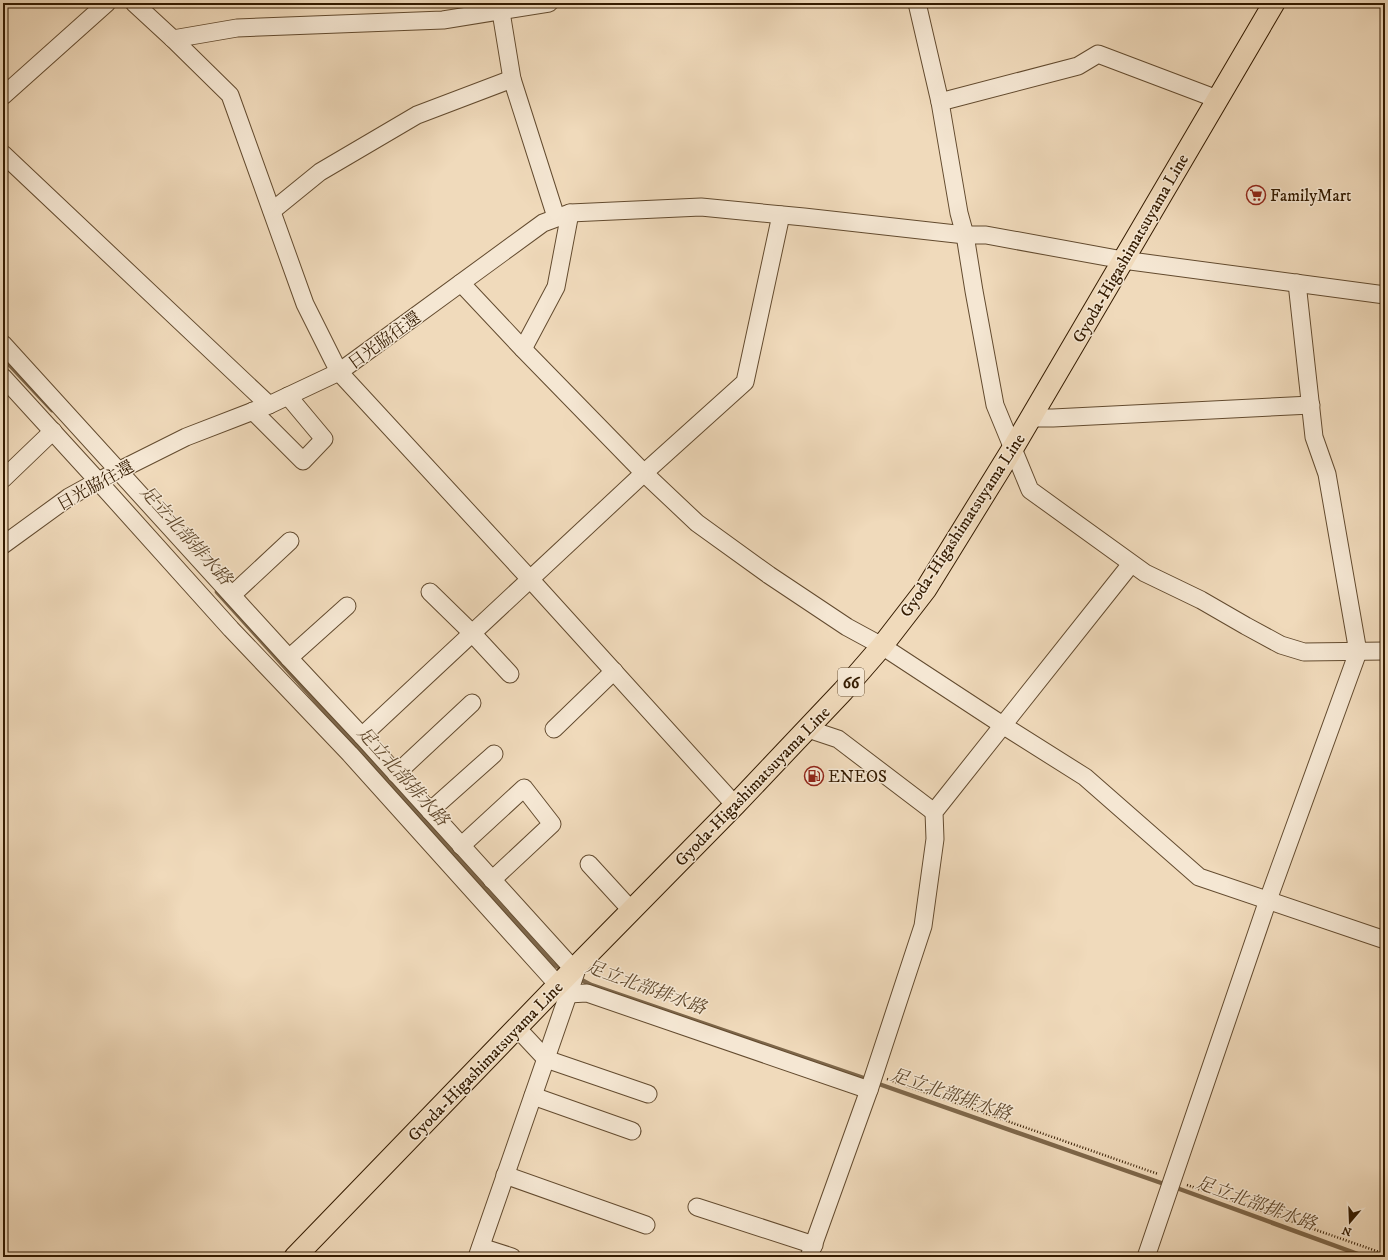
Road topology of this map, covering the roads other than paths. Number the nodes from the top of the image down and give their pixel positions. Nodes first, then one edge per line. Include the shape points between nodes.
1 (107, 3) edge
2 (134, 3) edge
3 (549, 3) edge
4 (917, 3) edge
5 (1274, 3) edge
6 (498, 6) edge
7 (173, 39) junction
8 (512, 79) junction
9 (3, 96) edge
10 (1217, 99) junction
11 (940, 102) junction
12 (3, 154) edge
13 (272, 211) junction
14 (563, 215) junction
15 (781, 215) junction
16 (966, 235) junction
17 (1123, 260) junction
18 (461, 283) junction
19 (1297, 283) junction
20 (1385, 295) edge
21 (3, 344) edge
22 (523, 349) junction
23 (339, 372) junction
24 (3, 377) edge
25 (288, 396) junction
26 (269, 404) junction
27 (1311, 405) junction
28 (253, 411) junction
29 (1031, 418) junction
30 (53, 431) junction
31 (1013, 448) junction
32 (119, 470) junction
33 (644, 473) junction
34 (3, 479) edge
35 (98, 481) junction
36 (290, 541) dead end
37 (3, 545) edge
38 (1131, 564) junction
39 (530, 579) junction
40 (430, 592) dead end
41 (232, 595) junction
42 (347, 606) dead end
43 (472, 633) junction
44 (882, 646) junction
45 (1385, 651) edge
46 (1358, 652) junction
47 (289, 658) junction
48 (614, 671) junction
49 (510, 674) dead end
50 (472, 703) dead end
51 (1004, 726) junction
52 (554, 729) dead end
53 (808, 729) junction
54 (362, 736) junction
55 (494, 754) dead end
56 (396, 774) junction
57 (735, 805) junction
58 (430, 811) junction
59 (934, 812) junction
60 (461, 846) junction
61 (589, 864) dead end
62 (492, 880) junction
63 (1268, 900) junction
64 (632, 911) junction
65 (1385, 940) edge
66 (573, 970) junction
67 (563, 990) junction
68 (517, 1028) junction
69 (546, 1059) junction
70 (869, 1090) junction
71 (648, 1094) dead end
72 (533, 1096) junction
73 (632, 1131) dead end
74 (505, 1175) junction
75 (697, 1207) dead end
76 (646, 1225) dead end
77 (812, 1251) edge
78 (479, 1252) edge
79 (295, 1257) edge
80 (512, 1257) edge
81 (1146, 1257) edge

1 - 9 street
2 - 7 street
3 - 6 street
4 - 11 street
5 - 10 main road, Gyoda-Higashimatsuyama Line / 66
6 - 7 street via 442,20 237,28
6 - 8 street
7 - 13 street via 230,95
8 - 13 street via 417,115 320,172
8 - 14 street
10 - 11 street via 1098,54 1078,66
10 - 17 main road, Gyoda-Higashimatsuyama Line / 66
11 - 16 street via 959,213
12 - 26 street
13 - 23 street via 305,304
14 - 15 street via 701,207
14 - 18 street, 日光脇往還 via 543,223
14 - 22 street via 556,287
15 - 16 street
15 - 33 street via 745,382
16 - 17 street via 986,235
16 - 31 street via 995,405
17 - 19 street
17 - 29 main road, Gyoda-Higashimatsuyama Line / 66
18 - 22 street
18 - 23 street, 日光脇往還
19 - 20 street
19 - 27 street
21 - 32 street
22 - 33 street
23 - 25 street, 日光脇往還
23 - 39 street
24 - 30 street
25 - 26 street, 日光脇往還
25 - 28 street via 324,439 303,461
26 - 28 street, 日光脇往還
27 - 29 street
27 - 46 street via 1314,437 1327,474
28 - 32 street, 日光脇往還 via 186,437
29 - 31 main road, Gyoda-Higashimatsuyama Line / 66
30 - 34 street
30 - 35 street
31 - 38 street via 1030,490
31 - 44 main road, Gyoda-Higashimatsuyama Line / 66 via 926,589
32 - 35 street, 日光脇往還
32 - 41 street
33 - 39 street
33 - 44 street via 697,523 847,627
35 - 37 street, 日光脇往還 via 68,497
35 - 67 street
36 - 41 street
38 - 46 street via 1281,645 1304,652
38 - 51 street
39 - 43 street
39 - 48 street
40 - 43 street
41 - 47 street
42 - 47 street
43 - 49 street
43 - 54 street
44 - 51 street
44 - 53 main road, Gyoda-Higashimatsuyama Line / 66
45 - 46 street
46 - 63 street
47 - 54 street
48 - 52 street
48 - 57 street
50 - 56 street
51 - 59 street
51 - 63 street via 1085,777 1199,877
53 - 57 main road, Gyoda-Higashimatsuyama Line / 66
53 - 59 street via 838,739
54 - 56 street
55 - 58 street
56 - 58 street
57 - 64 main road, Gyoda-Higashimatsuyama Line / 66
58 - 60 street
59 - 70 street via 935,839 923,926
60 - 62 street
60 - 62 street via 524,788 552,824
61 - 64 street
62 - 66 street
63 - 65 street
63 - 81 street
64 - 66 main road, Gyoda-Higashimatsuyama Line / 66
66 - 67 main road, Gyoda-Higashimatsuyama Line / 66
67 - 68 main road, Gyoda-Higashimatsuyama Line / 66
67 - 69 street
67 - 70 street via 587,993
68 - 69 street
68 - 79 main road, Gyoda-Higashimatsuyama Line / 66
69 - 71 street
69 - 72 street
70 - 77 street
72 - 73 street
72 - 74 street
74 - 76 street
74 - 78 street
75 - 77 street
78 - 80 street

